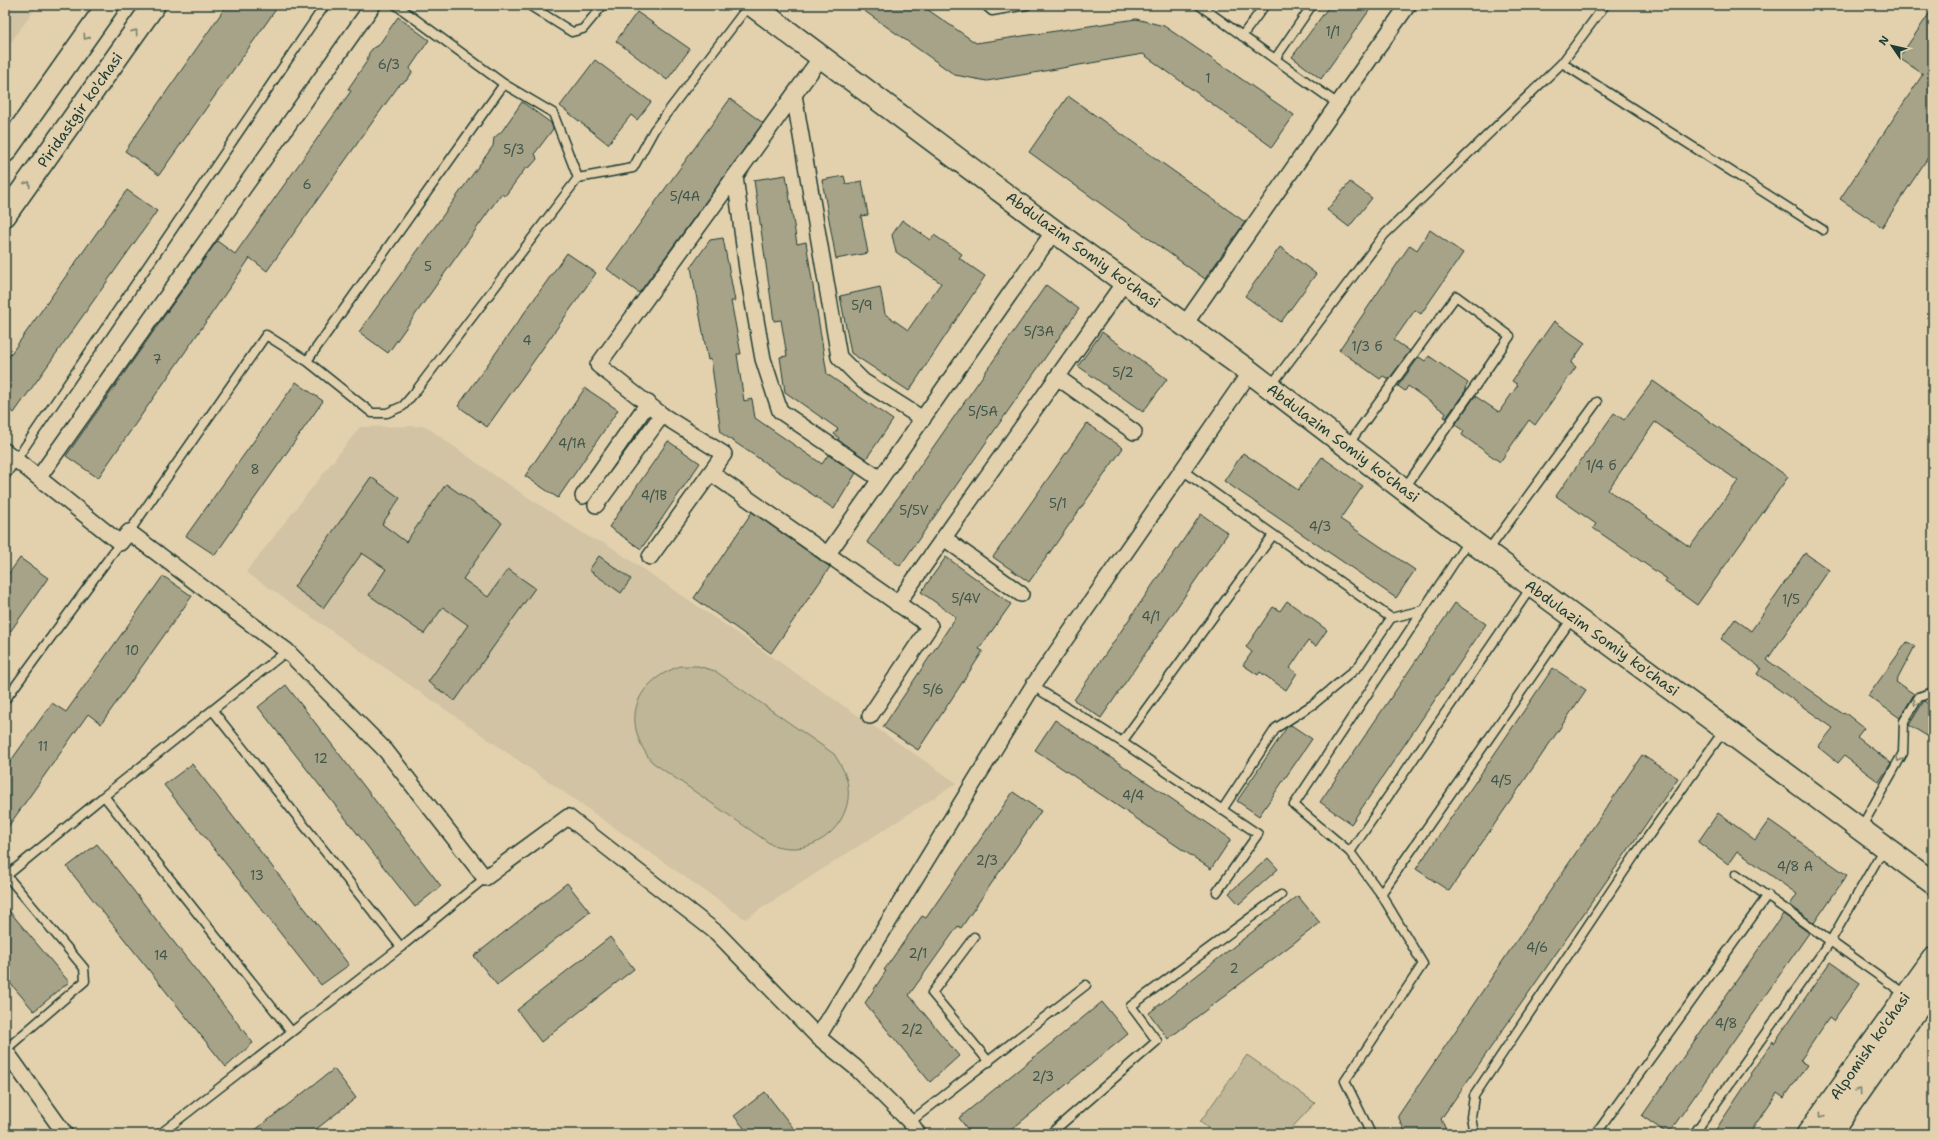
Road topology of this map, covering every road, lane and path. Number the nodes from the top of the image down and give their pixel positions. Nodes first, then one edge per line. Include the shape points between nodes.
1 (108, 5) edge
2 (154, 5) edge
3 (325, 5) edge
4 (373, 5) edge
5 (396, 5) edge
6 (528, 5) edge
7 (603, 5) edge
8 (985, 5) edge
9 (1027, 5) edge
10 (1199, 5) edge
11 (1265, 5) edge
12 (1312, 5) edge
13 (1408, 5) edge
14 (1605, 5) edge
15 (760, 9) edge
16 (1242, 36) junction
17 (822, 56) junction
18 (1275, 59) junction
19 (1562, 64) junction
20 (504, 84) junction
21 (794, 95) junction
22 (1338, 104) junction
23 (5, 151) edge
24 (735, 176) junction
25 (578, 178) junction
26 (5, 215) edge
27 (1823, 230) dead end
28 (1054, 231) junction
29 (1126, 281) junction
30 (1185, 324) junction
31 (307, 361) junction
32 (1250, 372) junction
33 (1057, 377) junction
34 (1270, 388) junction
35 (1597, 402) dead end
36 (648, 403) junction
37 (662, 415) junction
38 (923, 419) junction
39 (1134, 432) dead end
40 (1347, 446) junction
41 (5, 450) edge
42 (17, 460) junction
43 (1182, 470) junction
44 (711, 473) junction
45 (5, 476) edge
46 (39, 477) junction
47 (880, 480) junction
48 (1403, 489) junction
49 (583, 496) dead end
50 (596, 505) dead end
51 (1273, 535) junction
52 (125, 538) junction
53 (944, 538) junction
54 (1470, 540) junction
55 (1487, 552) junction
56 (827, 555) junction
57 (650, 557) dead end
58 (1532, 586) junction
59 (1021, 594) dead end
60 (897, 604) junction
61 (1423, 610) junction
62 (1573, 616) junction
63 (1391, 618) junction
64 (287, 651) junction
65 (1033, 686) junction
66 (1933, 692) edge
67 (5, 700) edge
68 (213, 711) junction
69 (870, 716) dead end
70 (1725, 728) junction
71 (1122, 742) junction
72 (104, 796) junction
73 (1222, 810) junction
74 (1860, 828) junction
75 (1885, 847) junction
76 (1350, 852) junction
77 (1736, 874) dead end
78 (6, 877) edge
79 (485, 878) junction
80 (1933, 883) edge
81 (1218, 892) dead end
82 (1381, 894) junction
83 (1281, 895) dead end
84 (1768, 895) junction
85 (974, 937) dead end
86 (1830, 942) junction
87 (400, 947) junction
88 (1086, 985) dead end
89 (1925, 986) edge
90 (291, 1031) junction
91 (818, 1037) junction
92 (5, 1050) edge
93 (989, 1062) junction
94 (914, 1128) edge
95 (65, 1134) edge
96 (160, 1134) edge
97 (1050, 1134) edge
98 (1371, 1134) edge
99 (1474, 1134) edge
100 (1596, 1134) edge
101 (1694, 1134) edge
102 (1808, 1134) edge
103 (1829, 1134) edge

1 -> 23 street
26 -> 2 street, Piridastgir ko'chasi
3 - 42 lane
4 - 46 street
5 - 20 lane
6 - 7 lane via 572,32 583,29
8 - 9 lane via 992,11
10 - 16 lane
11 - 16 lane
12 - 18 lane
13 - 22 street
14 - 19 lane
15 - 17 street, Abdulazim Somiy ko'chasi
15 - 25 lane via 654,130 633,168
16 - 18 lane
17 - 21 street
17 - 28 street, Abdulazim Somiy ko'chasi
18 - 22 lane
19 - 27 lane
19 - 34 lane via 1384,235
20 - 25 lane via 553,113
20 - 31 lane
21 - 24 street
21 - 38 street via 839,357 863,381
22 - 30 street
24 - 36 street via 598,365
24 - 47 street via 747,269 763,359 780,411
25 - 31 lane via 403,406 387,413 372,413
28 - 29 street, Abdulazim Somiy ko'chasi
28 - 38 street
29 - 30 street, Abdulazim Somiy ko'chasi
29 - 33 street
30 - 32 street, Abdulazim Somiy ko'chasi
31 - 52 lane via 266,335
32 - 34 street, Abdulazim Somiy ko'chasi
32 - 43 street
33 - 39 street
33 - 53 street
34 - 40 street, Abdulazim Somiy ko'chasi
35 - 55 lane
36 - 37 street
36 - 49 street
37 - 44 street via 724,454
37 - 50 street
38 - 47 street
40 - 48 street, Abdulazim Somiy ko'chasi
40 - 48 lane via 1456,296 1510,336
41 - 42 street
42 - 45 lane
42 - 46 street
43 - 51 lane
43 - 65 street
44 - 56 street
44 - 57 street
46 - 52 street
47 - 56 street
48 - 54 street, Abdulazim Somiy ko'chasi
51 - 63 lane
51 - 71 lane
52 - 64 street
52 - 67 lane
53 - 59 street
53 - 60 street
54 - 55 street, Abdulazim Somiy ko'chasi
54 - 61 lane
55 - 58 street, Abdulazim Somiy ko'chasi
56 - 60 street
58 - 62 street, Abdulazim Somiy ko'chasi
58 - 76 lane
60 - 69 street via 930,626
61 - 63 lane
61 - 76 lane via 1294,805
62 - 70 street, Abdulazim Somiy ko'chasi
62 - 82 lane
63 - 73 lane via 1358,667 1316,703 1276,728
64 - 68 lane
64 - 79 street via 386,751
65 - 71 lane
65 - 91 street
66 -> 74 lane via 1919,697 1904,721 1903,753
68 - 72 lane
68 - 87 lane
70 - 74 street, Abdulazim Somiy ko'chasi
70 - 99 lane via 1635,855 1474,1096 1471,1118
71 - 73 lane
72 - 78 lane
72 - 90 lane
73 - 81 lane via 1258,834
74 - 75 street, Abdulazim Somiy ko'chasi
75 - 80 street, Abdulazim Somiy ko'chasi
75 - 86 lane
76 - 82 lane
77 - 84 lane
78 - 92 lane via 84,968 85,981
79 - 87 lane
79 - 91 street via 568,817 717,933
82 - 98 lane via 1423,964 1346,1081
83 - 97 lane via 1131,1006 1157,1041
84 - 86 lane via 1815,928
84 - 100 lane
85 - 93 lane via 932,993
86 - 89 lane
86 - 101 lane
87 - 90 lane
88 - 93 lane
89 -> 102 street, Alpomish ko'chasi
103 -> 89 street
90 - 96 lane
91 - 94 street via 855,1067
92 - 95 street
93 - 94 lane

